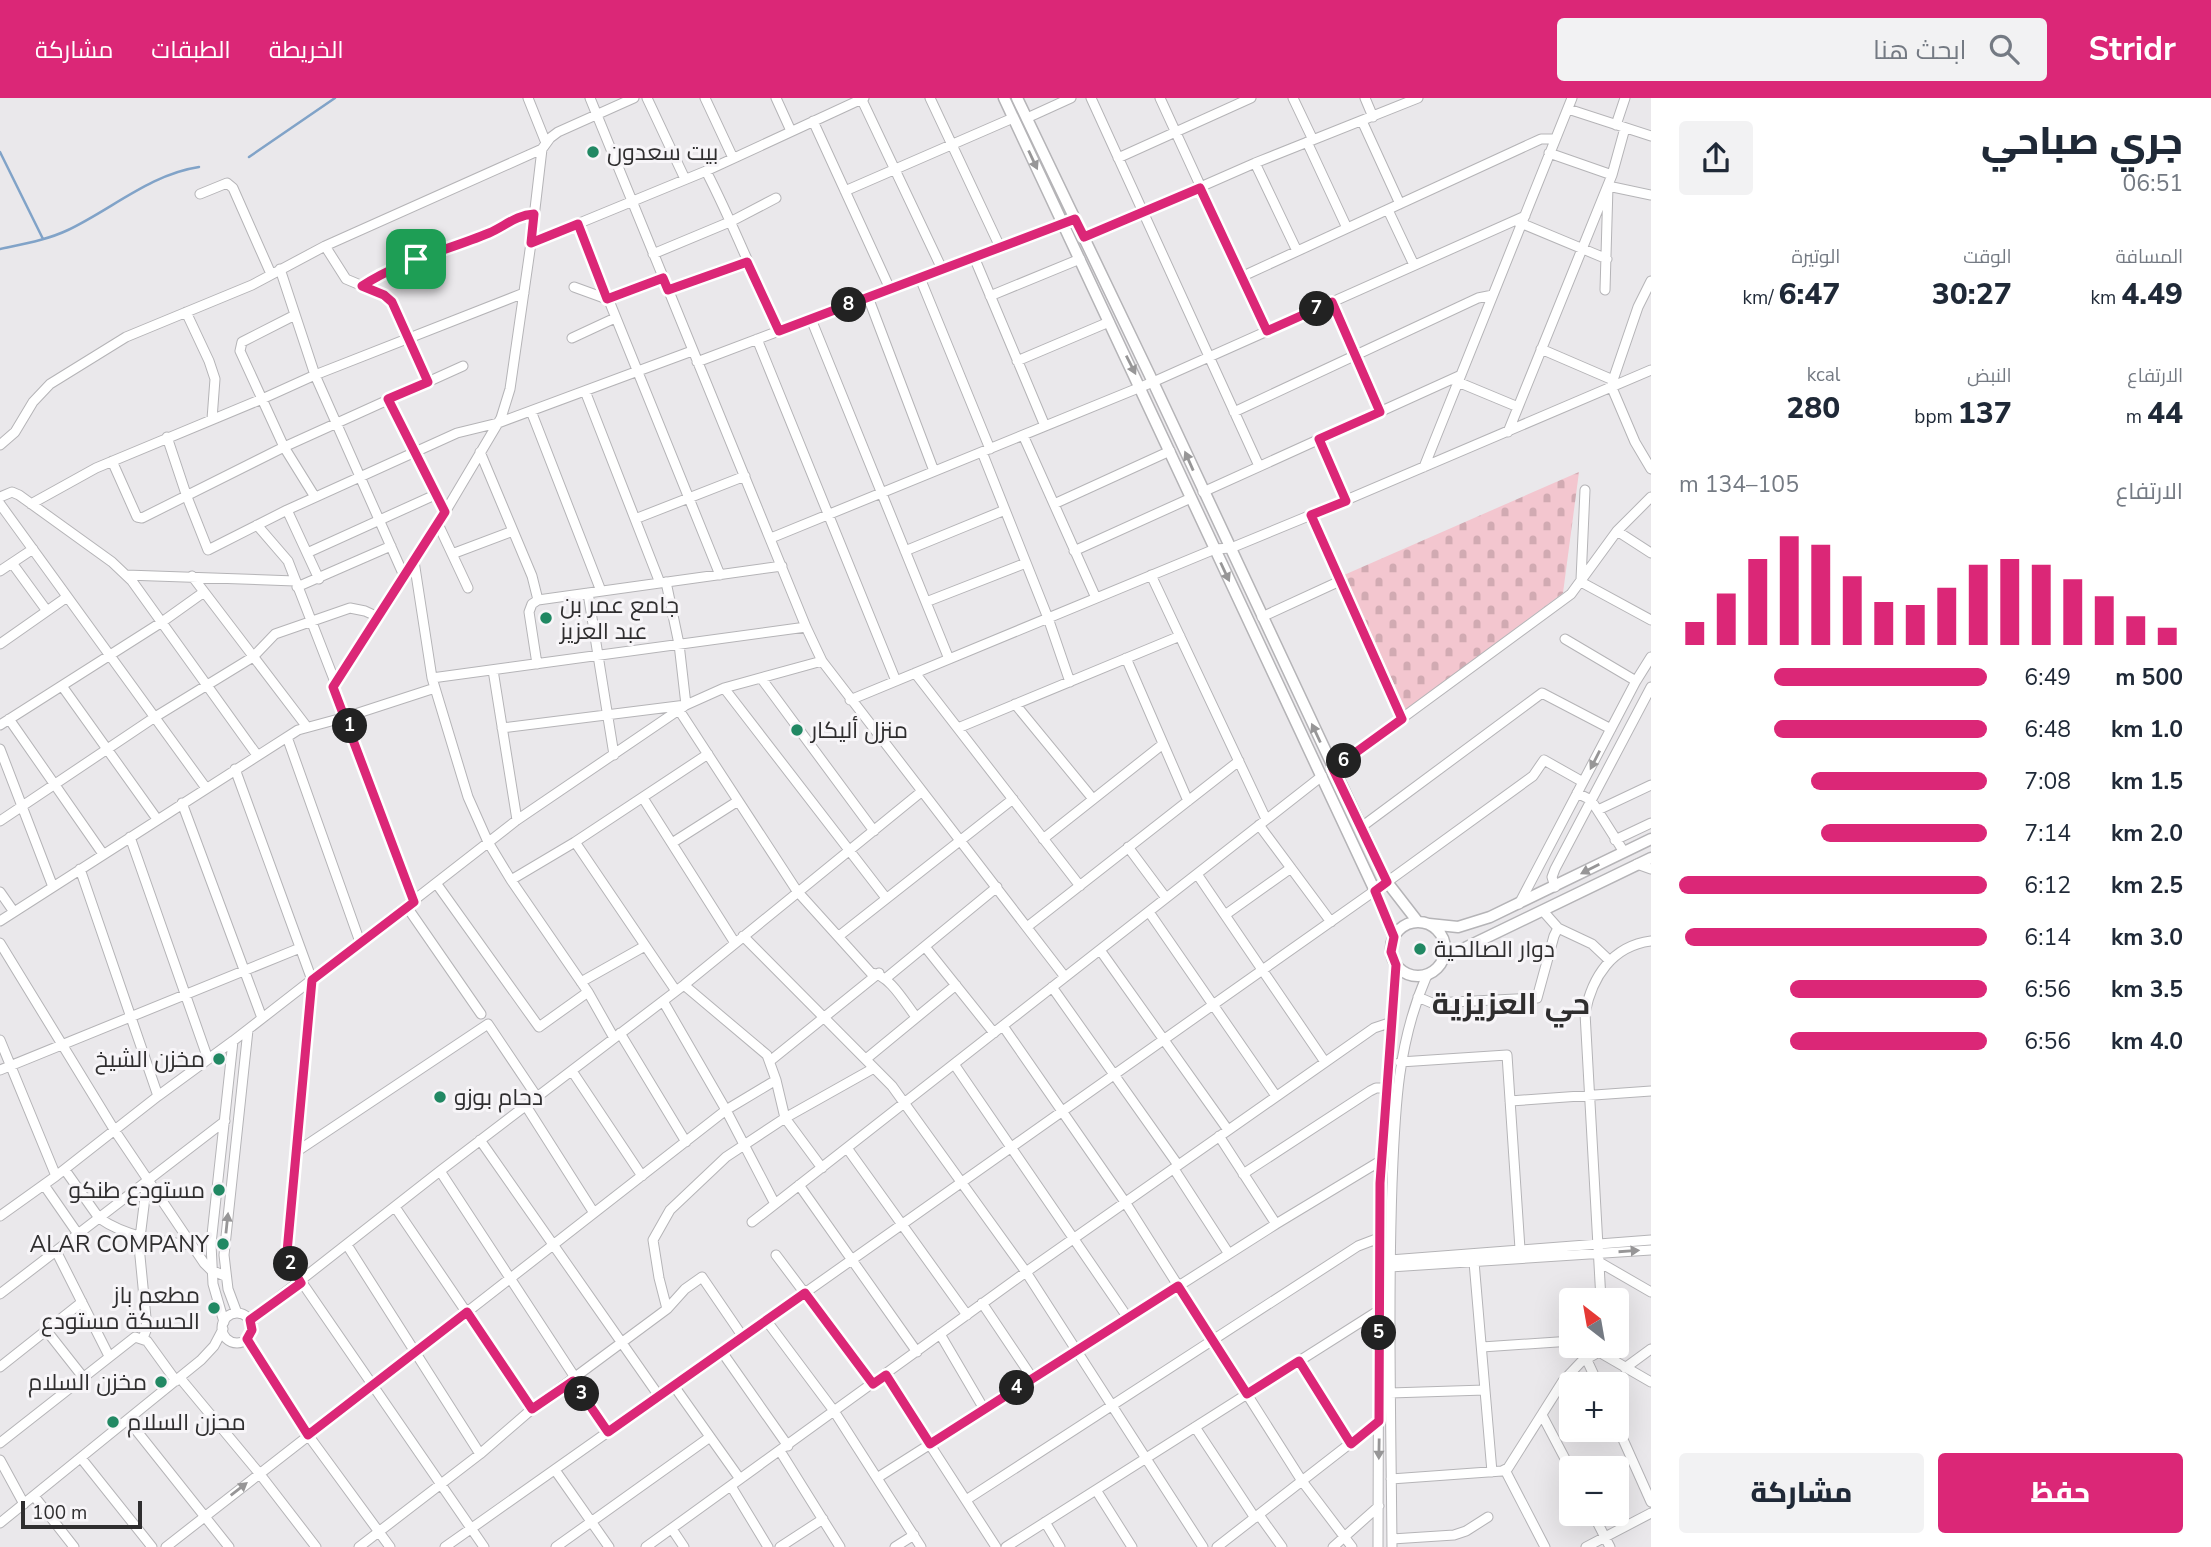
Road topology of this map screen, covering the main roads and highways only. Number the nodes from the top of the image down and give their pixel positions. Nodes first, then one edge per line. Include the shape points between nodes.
1 (1004, 98) edge
2 (1017, 98) edge
3 (1651, 839) edge
4 (1651, 858) edge
5 (1423, 923) junction
6 (1394, 937) junction
7 (1444, 958) junction

1 -> 6 main road
5 -> 2 main road via 1387,882 1360,828
3 -> 5 main road via 1467,926
4 - 7 main road
5 - 6 main road via 1404,926
5 - 7 main road via 1442,936
6 - 7 main road via 1391,952 1396,965 1410,975 1427,975

